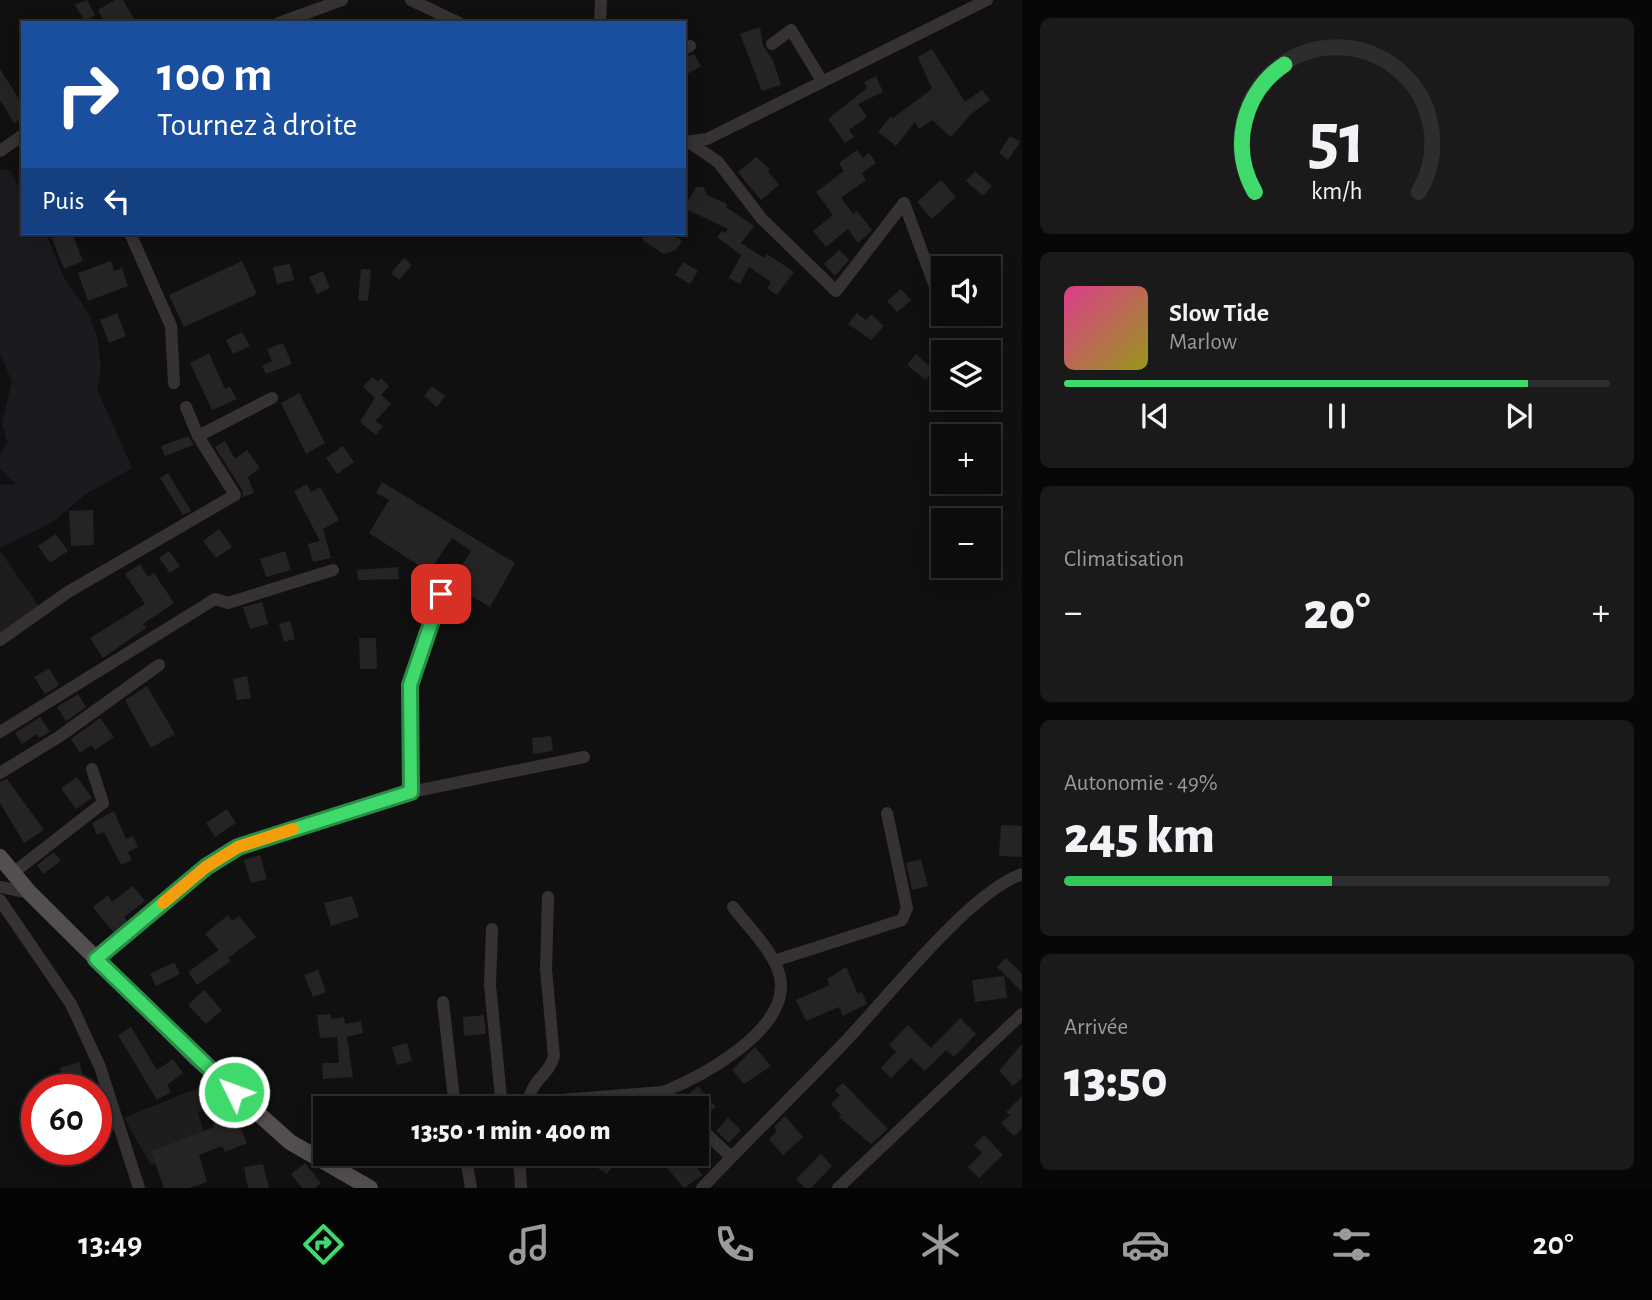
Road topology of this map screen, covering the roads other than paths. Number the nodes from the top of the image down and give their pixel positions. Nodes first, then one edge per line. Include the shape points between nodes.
1 (342, 0) edge
2 (411, 0) edge
3 (443, 0) edge
4 (601, 0) edge
5 (987, 0) edge
6 (441, 14) junction
7 (284, 21) edge
8 (455, 21) edge
9 (600, 21) edge
10 (772, 44) dead end
11 (822, 81) junction
12 (21, 136) edge
13 (687, 142) edge
14 (0, 151) edge
15 (131, 235) edge
16 (931, 276) edge
17 (174, 383) dead end
18 (272, 398) dead end
19 (186, 407) dead end
20 (198, 436) junction
21 (333, 570) dead end
22 (441, 594) dead end
23 (0, 640) edge
24 (159, 665) dead end
25 (0, 732) edge
26 (584, 757) dead end
27 (92, 769) dead end
28 (0, 773) edge
29 (411, 792) junction
30 (887, 813) dead end
31 (0, 857) edge
32 (13, 873) junction
33 (1022, 874) edge
34 (0, 887) edge
35 (30, 893) junction
36 (548, 897) dead end
37 (0, 900) edge
38 (733, 907) dead end
39 (492, 929) dead end
40 (96, 959) junction
41 (774, 961) junction
42 (443, 1002) dead end
43 (1022, 1014) edge
44 (663, 1092) junction
45 (454, 1096) edge
46 (501, 1096) edge
47 (667, 1096) edge
48 (709, 1136) edge
49 (731, 1157) junction
50 (467, 1166) edge
51 (519, 1166) edge
52 (139, 1188) edge
53 (370, 1188) edge
54 (471, 1188) edge
55 (521, 1188) edge
56 (702, 1188) edge
57 (838, 1188) edge

1 - 7 street
2 - 6 street
3 - 6 street
4 - 9 street
5 - 11 street
6 - 8 street
10 - 11 street via 791,30
11 - 13 street via 707,139
12 - 14 street
13 - 16 street via 718,162 762,219 836,291 904,203
15 - 17 street via 171,326
18 - 20 street
19 - 20 street
20 - 23 street via 235,495 68,592
21 - 25 street via 228,603 215,599
22 - 29 street via 410,685
24 - 28 street
26 - 29 street
27 - 32 street via 103,803
29 - 40 street via 238,847 206,867
30 - 41 street via 907,908 902,920
31 - 32 main road
32 - 35 main road
33 - 49 street via 957,921
34 - 35 street
35 - 40 main road
36 - 44 street via 546,969 554,1056 552,1067 533,1085 530,1095 536,1102
37 - 52 street via 71,1004 100,1067
38 - 41 street
39 - 46 street via 490,985
40 - 53 main road via 290,1142
41 - 44 street via 781,983 778,1002 750,1042 700,1077
42 - 45 street
43 - 57 street
44 - 47 street
48 - 49 street
49 - 56 street
50 - 54 street
51 - 55 street

